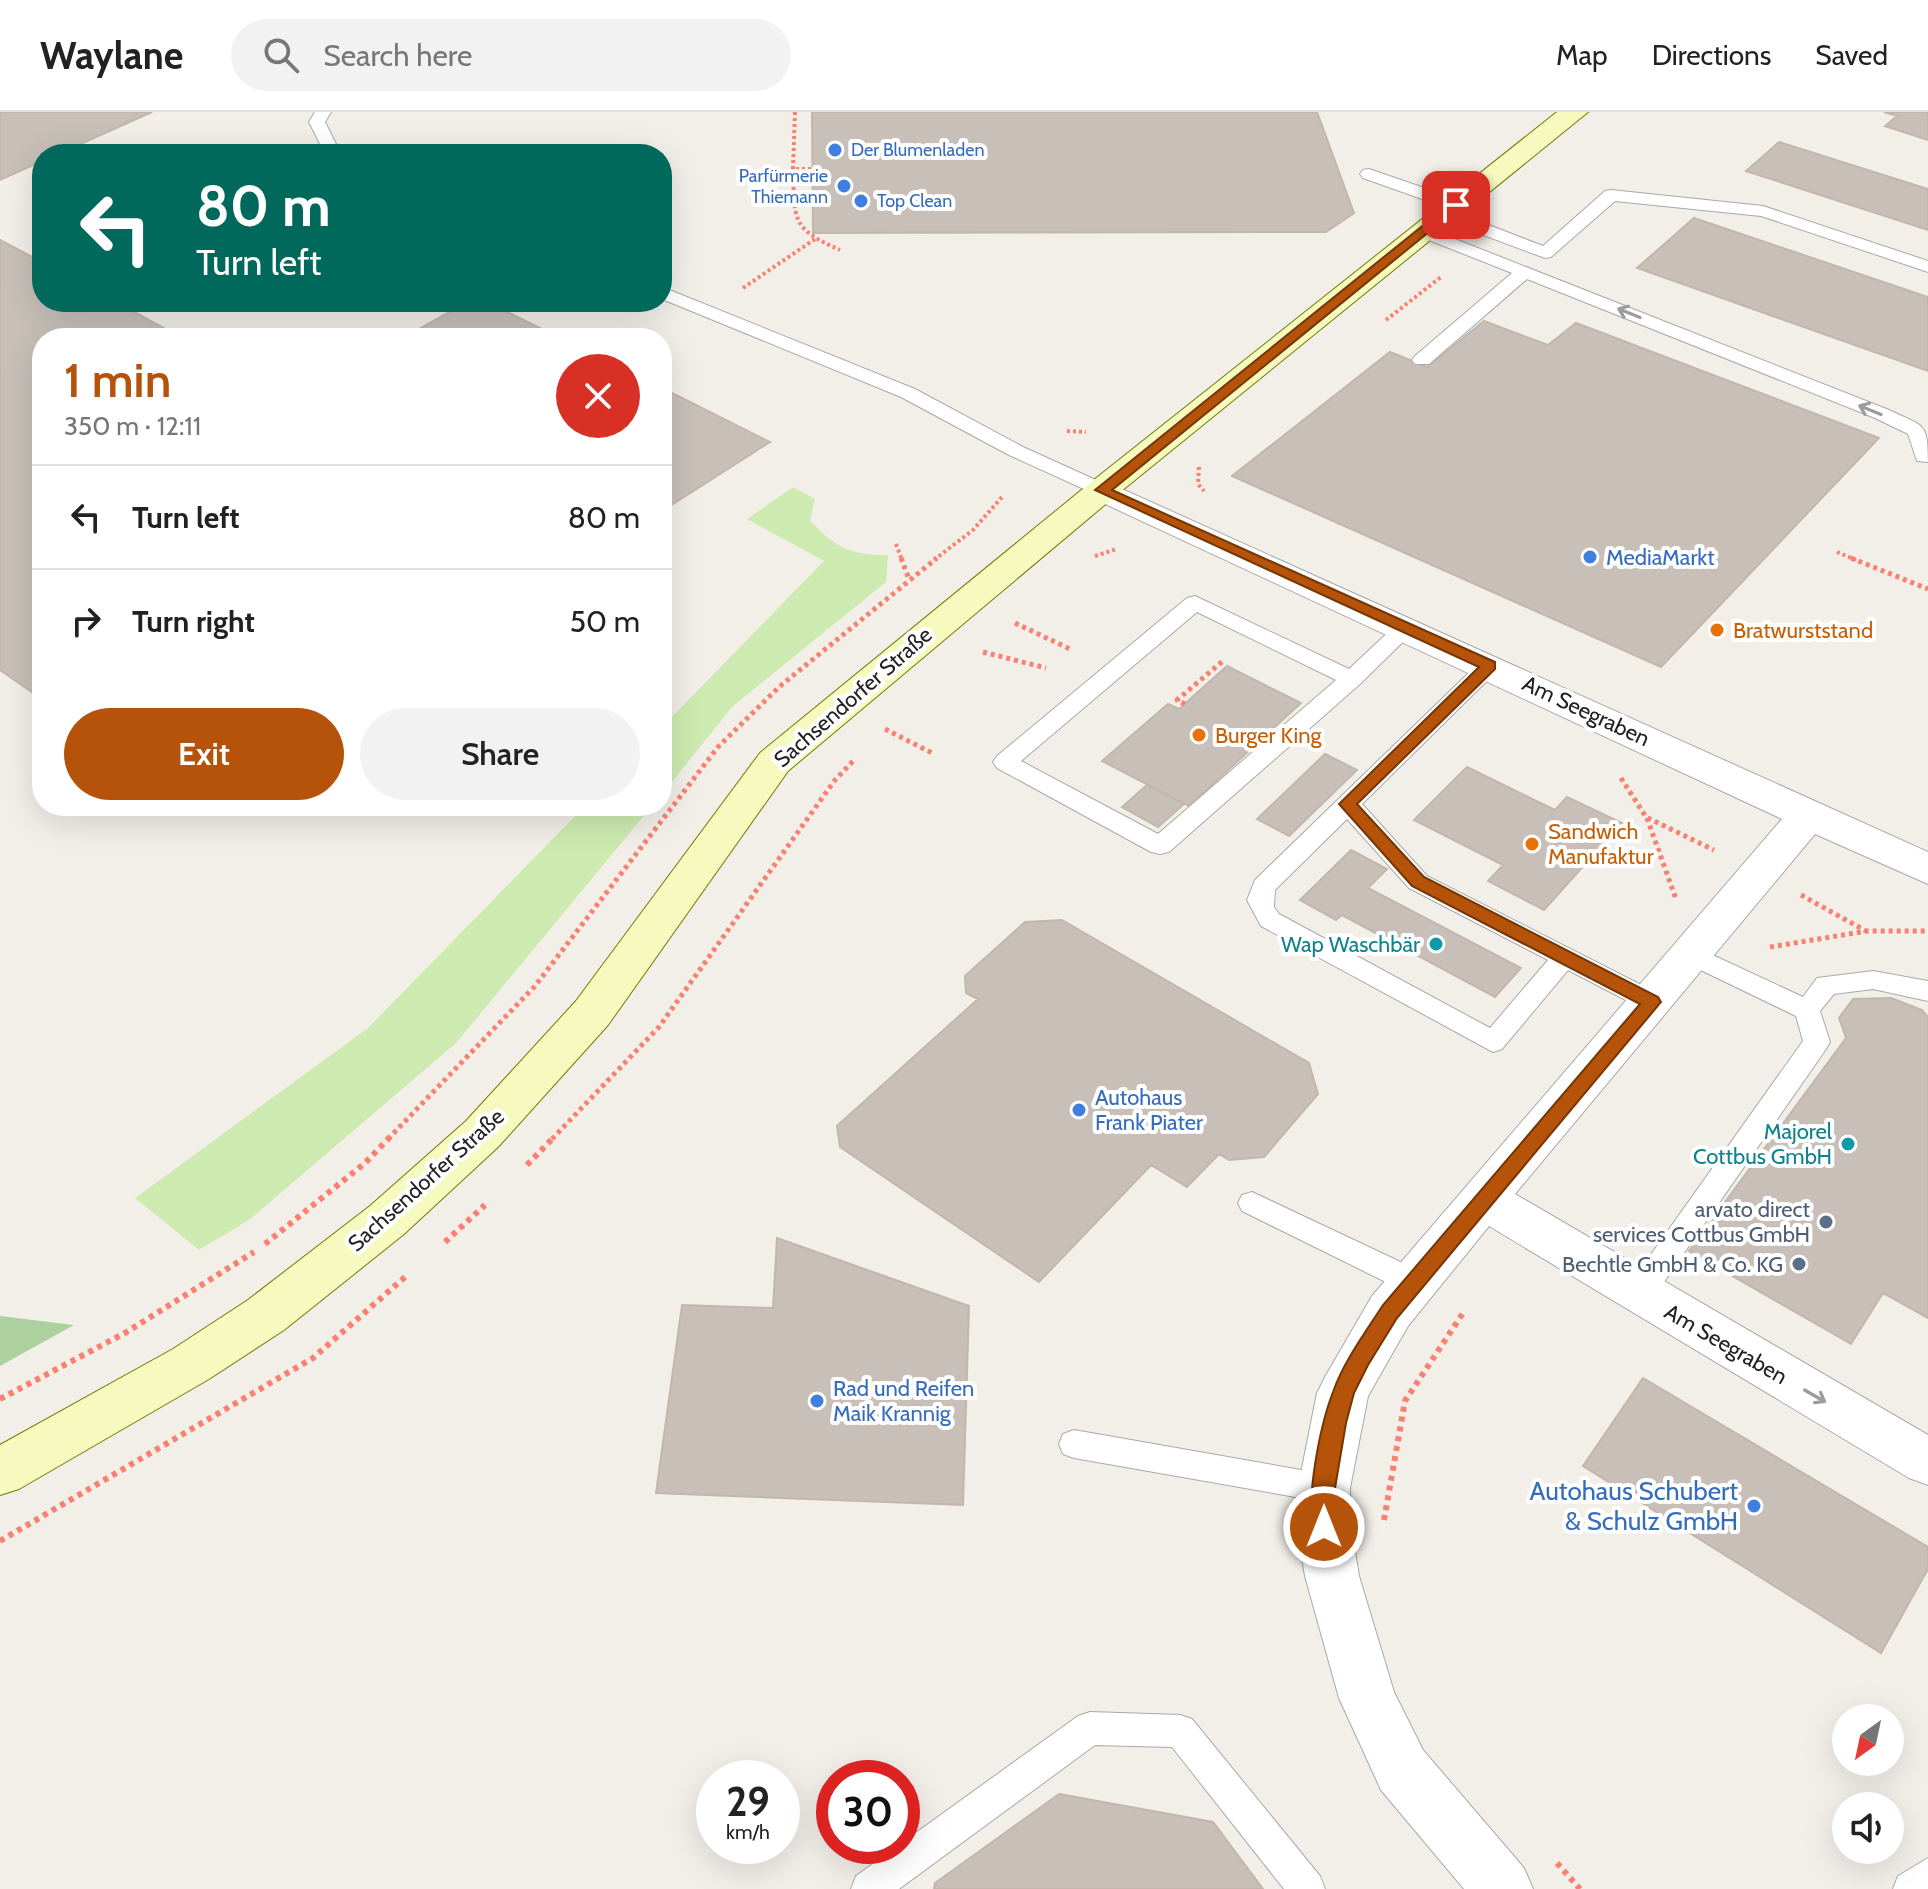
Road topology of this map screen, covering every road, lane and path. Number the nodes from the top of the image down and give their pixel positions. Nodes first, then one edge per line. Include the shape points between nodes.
1 (323, 112) edge
2 (795, 112) edge
3 (1574, 112) edge
4 (328, 144) edge
5 (793, 169) junction
6 (812, 169) dead end
7 (1369, 174) dead end
8 (1441, 217) junction
9 (815, 239) junction
10 (840, 250) dead end
11 (1928, 267) edge
12 (1525, 272) junction
13 (672, 296) edge
14 (705, 310) junction
15 (1422, 360) dead end
16 (1924, 457) dead end
17 (1102, 490) junction
18 (1003, 496) dead end
19 (896, 544) dead end
20 (1837, 552) dead end
21 (909, 579) junction
22 (1928, 589) edge
23 (1015, 623) dead end
24 (1406, 628) junction
25 (1070, 649) dead end
26 (983, 652) dead end
27 (1489, 666) junction
28 (1046, 668) dead end
29 (1352, 679) junction
30 (883, 728) dead end
31 (934, 754) dead end
32 (1616, 771) dead end
33 (1348, 804) junction
34 (672, 807) edge
35 (1808, 814) junction
36 (665, 816) edge
37 (1646, 817) junction
38 (1928, 869) edge
39 (1761, 874) junction
40 (1867, 931) junction
41 (1928, 931) edge
42 (1703, 947) junction
43 (1566, 956) junction
44 (1928, 991) edge
45 (1652, 1002) junction
46 (1807, 1010) junction
47 (1483, 1199) junction
48 (1252, 1203) dead end
49 (1414, 1282) junction
50 (1640, 1293) junction
51 (1472, 1300) dead end
52 (0, 1399) edge
53 (1074, 1444) dead end
54 (20, 1461) edge
55 (1928, 1462) edge
56 (1324, 1488) junction
57 (64, 1504) dead end
58 (1383, 1527) dead end
59 (0, 1541) edge
60 (1550, 1855) dead end
61 (1928, 1876) edge
62 (869, 1889) edge
63 (1307, 1889) edge
64 (1503, 1889) edge
65 (1580, 1889) edge
66 (1911, 1889) edge

1 - 4 lane via 317,122
2 - 5 path
3 - 8 main road, Sachsendorfer Straße
5 - 6 path
5 - 9 path via 796,223
7 - 8 lane
8 - 11 lane via 1545,253 1611,195 1763,211
8 - 12 lane
8 - 17 main road, Sachsendorfer Straße
9 - 10 path
9 - 14 path
12 - 15 lane
16 -> 12 lane via 1917,431 1882,414
13 - 14 lane
14 - 17 lane via 908,393
17 - 24 street, Am Seegraben
17 - 54 main road, Sachsendorfer Straße via 774,762 592,1013 482,1134 419,1191 266,1315
18 - 21 path via 973,530
19 - 21 path
20 - 22 path
21 - 34 path via 779,687 718,747
23 - 25 path
24 - 27 street, Am Seegraben
24 - 29 lane
26 - 28 path
27 - 33 lane
27 - 35 street, Am Seegraben
29 - 29 lane via 1195,603 1005,762 1160,846
30 - 31 path
32 - 37 path
33 - 43 lane via 1418,882
33 - 43 lane via 1264,886 1258,899 1270,920 1493,1042
35 - 38 street, Am Seegraben
35 - 39 street
36 - 52 path via 535,986 365,1163 254,1253 125,1333
37 - 39 path
37 - 42 path
39 - 40 path
39 - 42 street
40 - 41 path
40 - 42 path via 1756,949
42 - 45 street
42 - 46 lane
43 - 45 lane
44 - 46 lane via 1873,980 1826,985
45 - 47 street
46 - 50 lane via 1817,1042
47 - 49 street
47 - 50 street, Am Seegraben
48 - 49 lane
49 - 56 street via 1383,1323 1343,1393
50 -> 55 street, Am Seegraben
51 - 58 path via 1405,1401
53 - 56 lane
56 - 64 street via 1332,1576 1367,1698 1402,1770
57 - 59 path
60 - 65 path
61 - 66 lane
62 - 63 lane via 1090,1728 1180,1731

